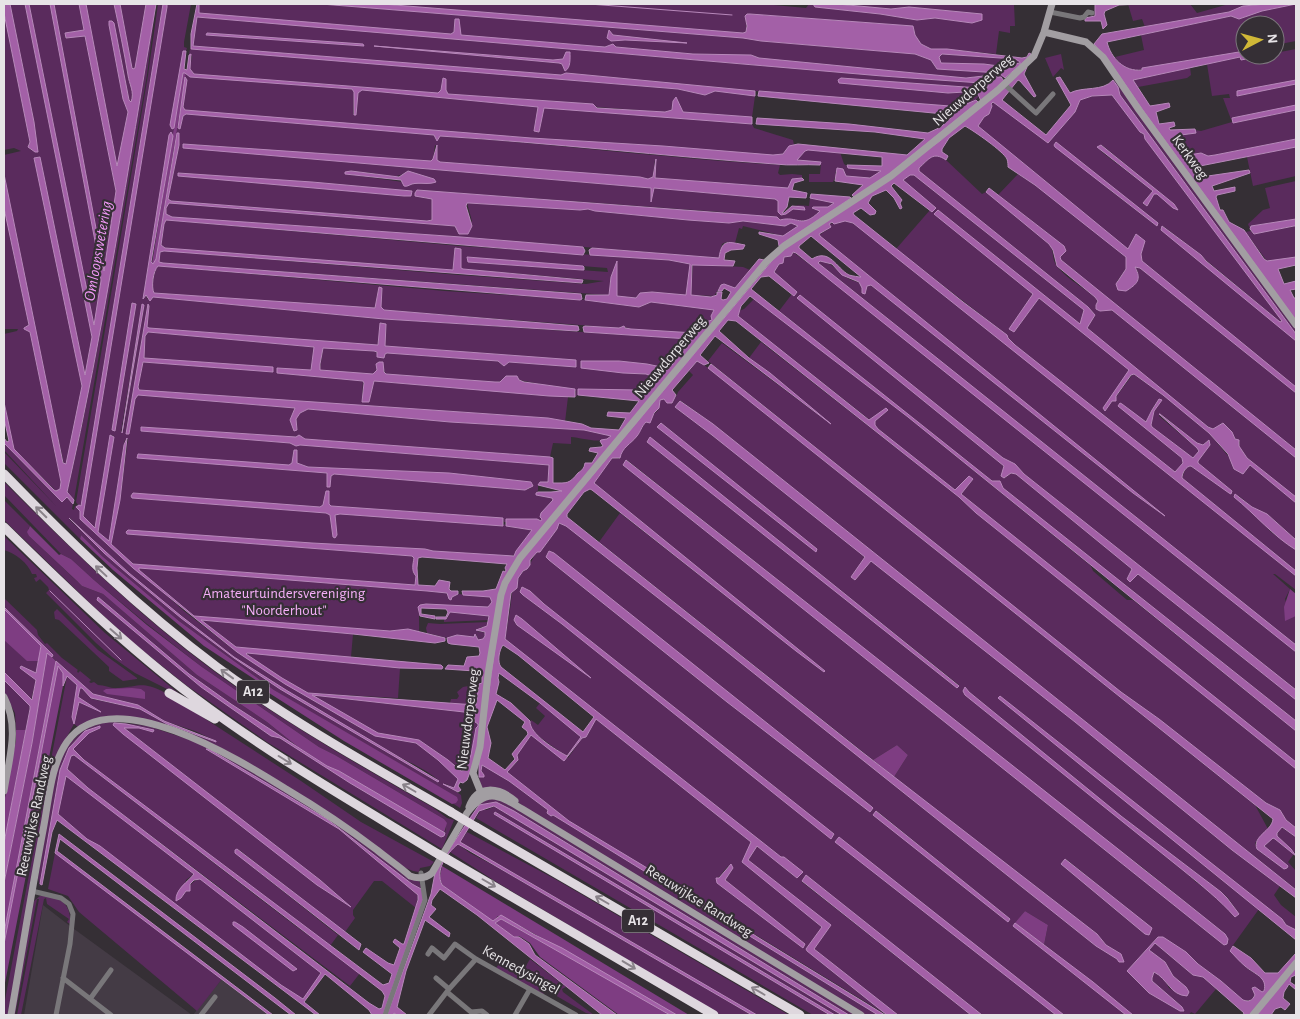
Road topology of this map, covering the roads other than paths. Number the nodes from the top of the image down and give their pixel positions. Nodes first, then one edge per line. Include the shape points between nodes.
1 (1052, 4) edge
2 (1050, 12) junction
3 (1092, 13) dead end
4 (1044, 32) junction
5 (1004, 84) junction
6 (1053, 94) dead end
7 (1296, 325) edge
8 (4, 474) edge
9 (4, 527) edge
10 (169, 692) dead end
11 (4, 697) edge
12 (244, 734) junction
13 (4, 790) edge
14 (481, 795) junction
15 (422, 876) junction
16 (32, 891) junction
17 (428, 954) dead end
18 (476, 960) junction
19 (1296, 963) edge
20 (111, 970) dead end
21 (64, 978) junction
22 (436, 978) dead end
23 (530, 989) junction
24 (448, 991) junction
25 (215, 997) dead end
26 (90, 999) junction
27 (1254, 1014) edge
28 (11, 1015) edge
29 (56, 1015) edge
30 (111, 1015) edge
31 (201, 1015) edge
32 (385, 1015) edge
33 (430, 1015) edge
34 (487, 1015) edge
35 (515, 1015) edge
36 (576, 1015) edge
37 (714, 1015) edge
38 (800, 1015) edge
39 (861, 1015) edge

1 - 2 street, Nieuwdorperweg
2 - 3 street via 1080,18
2 - 4 street, Nieuwdorperweg
4 - 5 street, Nieuwdorperweg via 1034,56
4 - 7 street, Kerkweg via 1086,42 1103,57
5 - 6 street via 1034,115
5 - 14 street, Nieuwdorperweg via 891,176 784,246 767,261 532,542 511,572 496,622 480,748 473,773
38 -> 8 highway, A12, bridge via 314,732 250,690 110,579
9 -> 12 highway, A12 via 131,647
10 - 12 highway, A12
11 - 13 street via 12,716 13,734
12 -> 37 highway, A12, bridge via 438,854
14 - 15 street, Reeuwijkse Randweg via 436,866
14 - 39 street, Reeuwijkse Randweg via 498,796 524,810
15 - 16 street, Reeuwijkse Randweg via 406,872 329,815 224,752 160,727 112,718 93,722 79,730 60,754
15 - 32 street via 426,900
16 - 21 street via 61,898 69,904 73,914
16 - 28 street, Reeuwijkse Randweg
17 - 18 street, Kennedysingel via 432,948 444,958 455,944
18 - 23 street, Kennedysingel
18 - 24 street
19 - 27 street
20 - 26 street
21 - 26 street
21 - 29 street
22 - 24 street
23 - 35 street
23 - 36 street, Kennedysingel
24 - 33 street
24 - 34 street via 471,1012 482,1011
25 - 31 street
26 - 30 street

